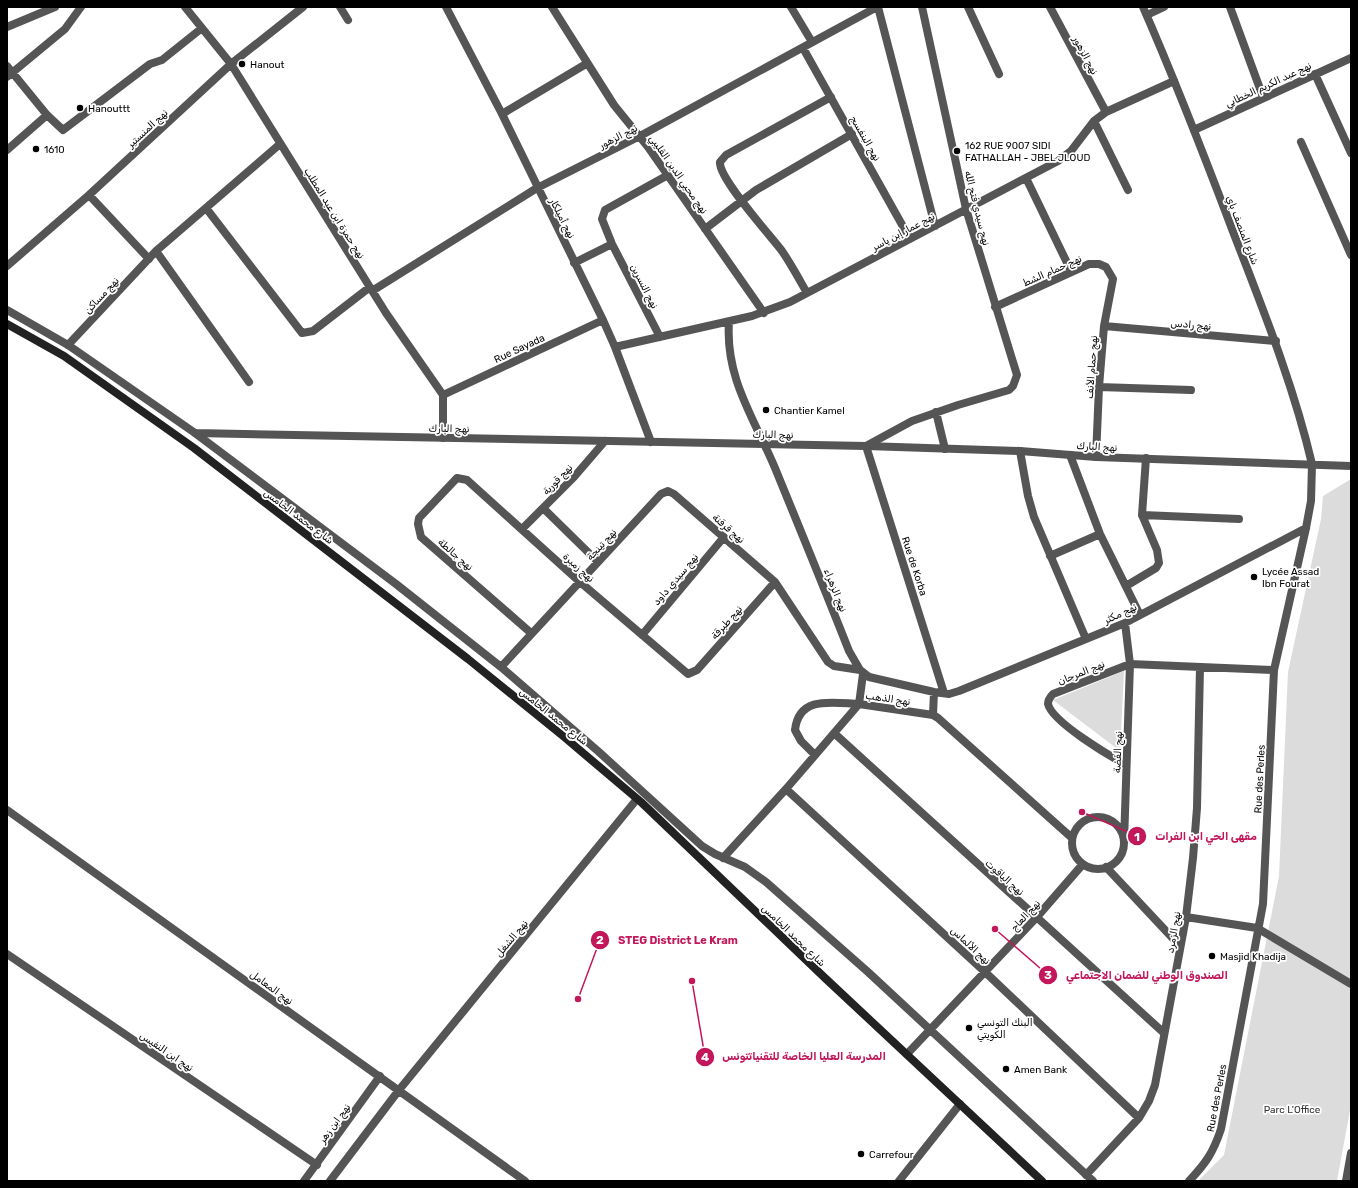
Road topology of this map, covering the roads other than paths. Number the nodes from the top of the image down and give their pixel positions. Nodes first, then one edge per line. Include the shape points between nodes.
1 (55, 7) edge
2 (81, 7) edge
3 (185, 7) edge
4 (303, 7) edge
5 (340, 7) edge
6 (446, 7) edge
7 (552, 7) edge
8 (791, 7) edge
9 (878, 7) edge
10 (922, 7) edge
11 (968, 7) edge
12 (1050, 7) edge
13 (1143, 7) edge
14 (1164, 7) edge
15 (1230, 7) edge
16 (1147, 15) junction
17 (348, 20) dead end
18 (7, 27) edge
19 (202, 28) junction
20 (812, 42) junction
21 (803, 48) junction
22 (1351, 58) edge
23 (230, 64) junction
24 (586, 64) junction
25 (9, 72) edge
26 (999, 74) dead end
27 (1315, 74) junction
28 (1174, 81) junction
29 (831, 97) junction
30 (1263, 97) junction
31 (1106, 112) junction
32 (502, 114) junction
33 (47, 115) junction
34 (1094, 121) junction
35 (1194, 130) junction
36 (852, 134) junction
37 (640, 136) junction
38 (1301, 142) dead end
39 (280, 144) junction
40 (7, 150) edge
41 (1351, 153) edge
42 (668, 175) junction
43 (1026, 178) junction
44 (537, 188) junction
45 (1128, 190) dead end
46 (89, 195) junction
47 (742, 200) junction
48 (206, 208) junction
49 (966, 209) junction
50 (935, 226) junction
51 (705, 229) junction
52 (910, 239) junction
53 (612, 244) junction
54 (156, 251) junction
55 (1351, 256) edge
56 (149, 259) junction
57 (574, 263) junction
58 (7, 266) edge
59 (1071, 271) junction
60 (1113, 279) joint
61 (371, 289) junction
62 (807, 293) junction
63 (996, 308) junction
64 (7, 310) edge
65 (764, 313) junction
66 (603, 320) junction
67 (729, 322) junction
68 (7, 324) edge
69 (1104, 326) junction
70 (660, 337) junction
71 (1276, 341) junction
72 (68, 345) junction
73 (616, 347) junction
74 (250, 382) dead end
75 (1099, 387) junction
76 (1191, 390) dead end
77 (443, 395) junction
78 (936, 412) junction
79 (195, 433) junction
80 (443, 438) junction
81 (605, 441) junction
82 (651, 442) junction
83 (765, 444) junction
84 (866, 446) junction
85 (945, 449) junction
86 (1020, 451) junction
87 (1070, 455) junction
88 (1096, 457) junction
89 (1146, 458) junction
90 (1312, 464) junction
91 (1351, 466) edge
92 (455, 479) joint
93 (668, 491) joint
94 (543, 508) junction
95 (1142, 515) junction
96 (1239, 519) dead end
97 (1306, 528) junction
98 (522, 529) junction
99 (1100, 534) junction
100 (724, 536) junction
101 (1050, 556) junction
102 (598, 562) junction
103 (580, 582) junction
104 (776, 582) junction
105 (1126, 586) junction
106 (1140, 615) junction
107 (1125, 623) junction
108 (531, 633) junction
109 (642, 635) junction
110 (1086, 639) junction
111 (1130, 664) junction
112 (501, 667) junction
113 (1200, 667) junction
114 (1274, 670) junction
115 (861, 672) junction
116 (691, 674) joint
117 (934, 692) junction
118 (944, 693) junction
119 (859, 704) junction
120 (933, 715) junction
121 (834, 733) junction
122 (815, 755) junction
123 (1126, 765) junction
124 (786, 789) junction
125 (637, 799) junction
126 (7, 810) edge
127 (1072, 838) junction
128 (1124, 842) junction
129 (723, 858) junction
130 (1083, 864) junction
131 (1106, 867) junction
132 (1186, 917) junction
133 (1036, 918) junction
134 (1257, 928) junction
135 (1180, 946) junction
136 (7, 954) edge
137 (984, 971) junction
138 (1351, 984) edge
139 (930, 1030) junction
140 (1164, 1033) junction
141 (908, 1054) junction
142 (380, 1076) junction
143 (400, 1090) junction
144 (960, 1104) junction
145 (1139, 1118) junction
146 (1351, 1154) edge
147 (316, 1165) junction
148 (1086, 1175) junction
149 (304, 1181) edge
150 (330, 1181) edge
151 (525, 1181) edge
152 (899, 1181) edge
153 (1042, 1181) edge
154 (1093, 1181) edge
155 (1188, 1181) edge
156 (1346, 1181) edge

1 - 18 street
2 - 25 street via 65,29
3 - 19 street, نهج حمزة ابن عبد المطلب
4 - 23 street, نهج المنستير
5 - 17 street
6 - 32 street, نهج أميلكار
7 - 24 street, نهج محيي الدين القليبي
8 - 20 street
9 - 20 street, نهج الزهور
9 - 50 street
10 - 49 street, نهج سيدي فتح الله
11 - 26 street
12 - 31 street, نهج الزهور
13 - 16 street, شارع المنصف باي
14 - 16 street
15 - 30 street
16 - 28 street, شارع المنصف باي
19 - 23 street, نهج حمزة ابن عبد المطلب
19 - 33 street via 162,60 150,64 65,130 60,129
20 - 21 street, نهج الزهور
21 - 29 street, نهج البنفسج
21 - 37 street, نهج الزهور
22 - 27 street, نهج عبد الكريم الخطابي
23 - 39 street, نهج حمزة ابن عبد المطلب
23 - 46 street, نهج المنستير
24 - 32 street
24 - 37 street, نهج محيي الدين القليبي via 624,120
25 - 33 street
27 - 30 street, نهج عبد الكريم الخطابي
27 - 41 street
28 - 31 street, نهج عمار إبن ياسر
28 - 35 street, شارع المنصف باي
29 - 36 street, نهج البنفسج
29 - 47 street via 723,156 720,162 721,170
30 - 35 street, نهج عبد الكريم الخطابي
31 - 34 street, نهج عمار إبن ياسر
32 - 44 street, نهج أميلكار
33 - 40 street
34 - 43 street, نهج عمار إبن ياسر via 1071,151
34 - 45 street
35 - 71 street, شارع المنصف باي
36 - 47 street
36 - 52 street, نهج البنفسج
37 - 42 street, نهج محيي الدين القليبي
37 - 44 street, نهج الزهور
38 - 55 street
39 - 48 street, نهج مساكن
39 - 61 street, نهج حمزة ابن عبد المطلب
42 - 51 street, نهج محيي الدين القليبي
42 - 53 street, نهج النسرين via 604,210 602,223
43 - 49 street, نهج عمار إبن ياسر
43 - 59 street
44 - 57 street, نهج أميلكار
44 - 61 street, نهج الزهور
46 - 56 street
46 - 58 street, نهج المنستير
47 - 51 street
47 - 62 street via 782,251
48 - 54 street, نهج مساكن
48 - 61 street, نهج الزهور via 302,333 313,331
49 - 50 street, نهج عمار إبن ياسر
49 - 63 street, نهج سيدي فتح الله
50 - 52 street, نهج عمار إبن ياسر
51 - 65 street, نهج محيي الدين القليبي
52 - 62 street, نهج عمار إبن ياسر
53 - 57 street
53 - 70 street, نهج النسرين
54 - 56 street, نهج مساكن
54 - 74 street
56 - 72 street, نهج مساكن
57 - 66 street, نهج أميلكار
59 - 60 street, نهج حمام الشط via 1089,264 1099,264 1106,267
59 - 63 street, نهج حمام الشط
60 - 69 street, نهج حمام الأنف
61 - 77 street, نهج حمزة ابن عبد المطلب
62 - 65 street, نهج عمار إبن ياسر
63 - 78 street, نهج سيدي فتح الله via 1015,365 1017,379 1009,390
64 - 72 street
65 - 67 street, نهج عمار إبن ياسر
66 - 73 street, نهج أميلكار
66 - 77 street, Rue Sayada
67 - 70 street, نهج عمار إبن ياسر
67 - 83 street, نهج الزهراء via 730,364
68 - 125 main road, شارع محمد الخامس via 64,356 201,453 468,659
69 - 71 street, نهج رادس
69 - 75 street, نهج حمام الأنف
70 - 73 street, نهج عمار إبن ياسر
71 - 90 street, شارع المنصف باي via 1301,416
72 - 79 street
73 - 82 street, نهج أميلكار
75 - 76 street
75 - 88 street, نهج حمام الأنف
77 - 80 street
78 - 84 street via 898,428
78 - 85 street
79 - 80 street, نهج البارك
79 - 112 street via 396,584
80 - 81 street, نهج البارك
81 - 82 street, نهج البارك
81 - 94 street, نهج قورية
82 - 83 street, نهج البارك
83 - 84 street, نهج البارك
83 - 115 street, نهج الزهراء via 849,651
84 - 85 street, نهج البارك
84 - 118 street, Rue de Korba
85 - 86 street, نهج البارك
86 - 87 street, نهج البارك
86 - 101 street via 1028,496
87 - 88 street, نهج البارك
87 - 99 street
88 - 89 street, نهج البارك
89 - 90 street, نهج البارك
89 - 95 street
90 - 91 street, نهج البارك
90 - 97 street, Rue des Perles via 1311,501
92 - 98 street, نهج زمبرة via 467,480
92 - 108 street, نهج جالطة via 419,518 421,537
93 - 100 street, نهج قرقنة
93 - 102 street, نهج تينجة via 661,494
94 - 98 street, نهج قورية
94 - 102 street
95 - 96 street
95 - 105 street via 1157,550 1159,563 1156,568
97 - 106 street, نهج مكثر
97 - 114 street, Rue des Perles
98 - 103 street, نهج زمبرة
99 - 101 street
99 - 105 street
100 - 104 street, نهج قرقنة
100 - 109 street, نهج سيدي داود
101 - 110 street
102 - 103 street, نهج تينجة
103 - 108 street, نهج تينجة
103 - 109 street, نهج زمبرة
104 - 115 street, نهج قرقنة via 825,659 834,666
104 - 116 street, نهج طبرقة
105 - 106 street
106 - 107 street, نهج مكثر
107 - 110 street, نهج مكثر
107 - 111 street, نهج الفضة
108 - 112 street, نهج تينجة
109 - 116 street, نهج زمبرة via 686,673
110 - 118 street, نهج مكثر via 959,691
111 - 113 street
111 - 123 street, نهج الفضة
111 - 123 street, نهج المرجان via 1053,694 1048,703 1050,710 1079,736
112 - 129 street via 699,843
113 - 114 street
113 - 132 street, نهج الزمرد via 1197,808
114 - 134 street, Rue des Perles via 1265,883
115 - 117 street via 874,678
115 - 119 street
117 - 118 street, نهج مكثر
117 - 120 street
119 - 120 street, نهج الذهب
119 - 121 street, نهج الذهب
119 - 122 street via 817,704 805,708 795,730 801,741
120 - 127 street, نهج الذهب via 948,725
121 - 122 street, نهج الذهب
121 - 133 street, نهج الياقوت
122 - 124 street, نهج الذهب
123 - 128 street, نهج الفضة
124 - 129 street, نهج الذهب
124 - 137 street, نهج الألماس
125 - 141 main road, شارع محمد الخامس
125 - 143 street, نهج الشغل
126 - 142 street, نهج المعامل
127 - 128 street via 1079,825 1092,818 1107,819 1119,828
127 - 130 street via 1074,853
128 - 131 street via 1117,860
129 - 139 street via 744,867 766,882
130 - 131 street via 1094,868
130 - 133 street, نهج العاج
131 - 135 street
132 - 134 street
132 - 135 street, نهج الزمرد
133 - 137 street, نهج العاج
133 - 140 street, نهج الياقوت
134 - 138 street
134 - 155 street, Rue des Perles via 1221,1129 1215,1149
135 - 140 street, نهج الزمرد
136 - 147 street, نهج ابن النفيس
137 - 139 street, نهج العاج
137 - 145 street, نهج الألماس
139 - 141 street, نهج العاج
139 - 148 street
140 - 145 street, نهج الزمرد via 1150,1101
141 - 144 main road, شارع محمد الخامس
142 - 143 street, نهج المعامل
142 - 147 street, نهج ابن زهر
143 - 150 street, نهج الشغل
143 - 151 street, نهج المعامل
144 - 152 street
144 - 153 main road, شارع محمد الخامس
145 - 148 street, نهج الزمرد
146 - 156 street
147 - 149 street, نهج ابن زهر
148 - 154 street

